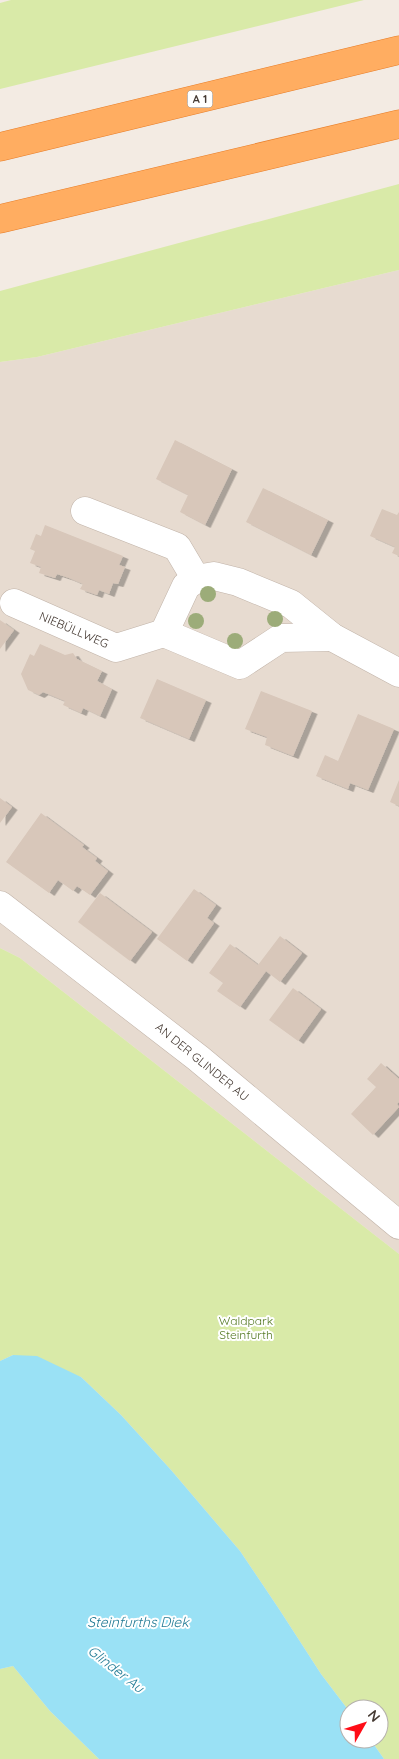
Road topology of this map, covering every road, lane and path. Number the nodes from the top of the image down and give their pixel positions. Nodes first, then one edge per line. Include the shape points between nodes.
1 (399, 50) edge
2 (399, 124) edge
3 (0, 147) edge
4 (0, 219) edge
5 (85, 511) dead end
6 (196, 579) junction
7 (14, 603) dead end
8 (164, 633) junction
9 (332, 637) junction
10 (399, 672) edge
11 (0, 904) edge
12 (399, 1225) edge

1 - 3 highway, A 1
2 - 4 highway
5 - 6 street via 177,546
6 - 8 street via 186,586
6 - 9 street via 214,576 238,582 292,604
7 - 8 street, NIEBÜLLWEG via 116,648
8 - 9 street via 240,666 281,638
9 - 10 street
11 - 12 street, AN DER GLINDER AU via 198,1058

